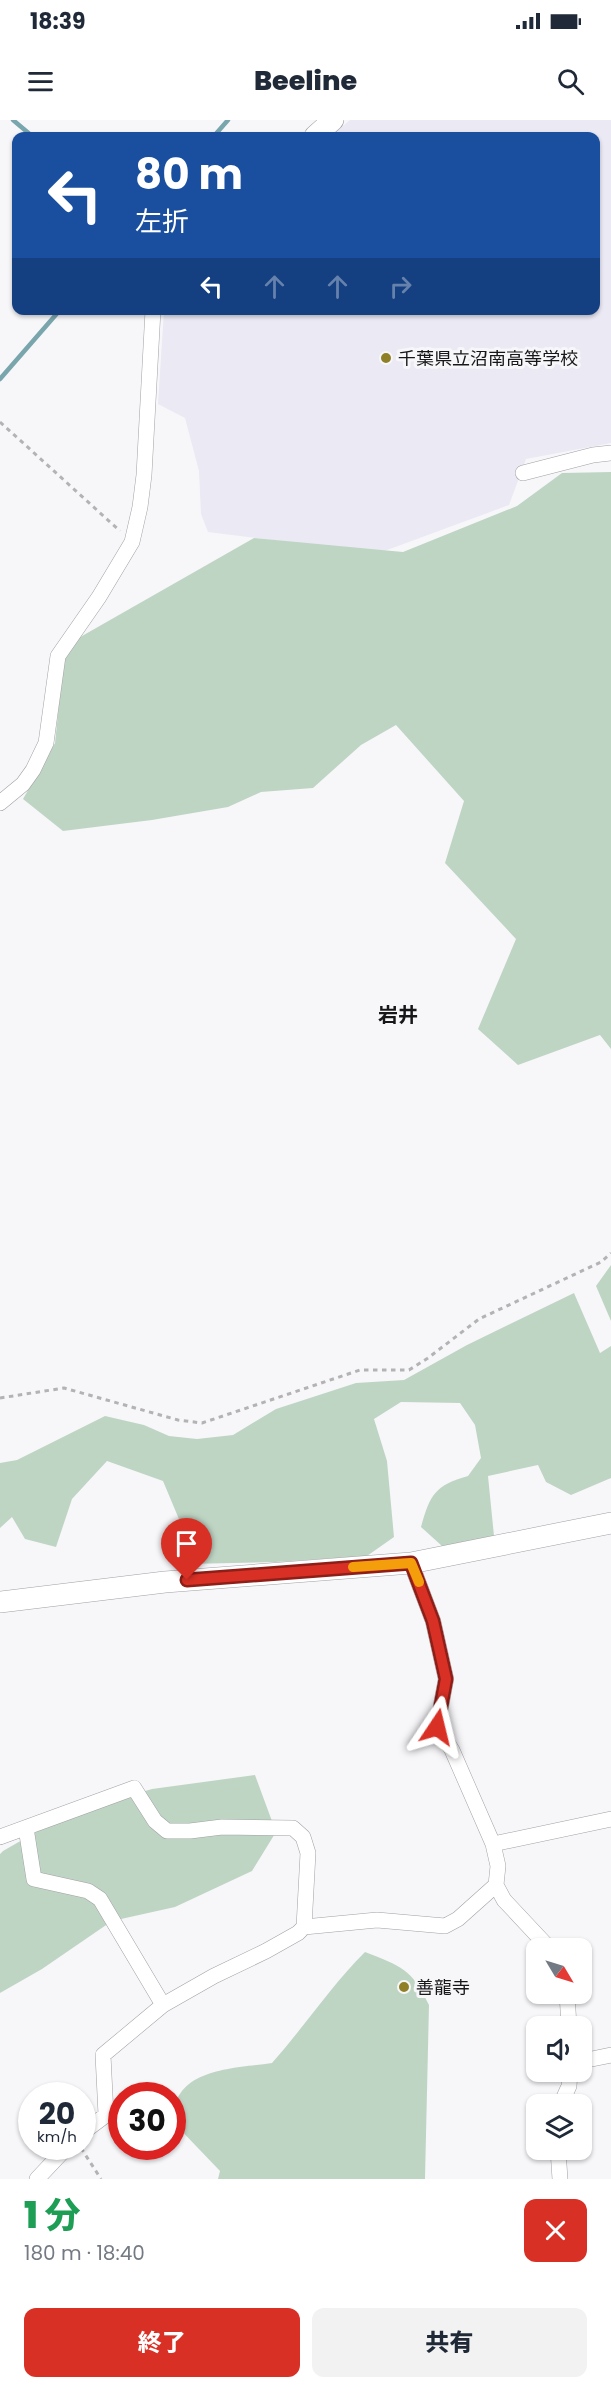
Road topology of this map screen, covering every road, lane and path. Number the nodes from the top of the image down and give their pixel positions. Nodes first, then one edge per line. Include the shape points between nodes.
1 (333, 120) edge
2 (320, 132) edge
3 (153, 315) edge
4 (0, 422) edge
5 (611, 453) edge
6 (523, 472) dead end
7 (132, 542) junction
8 (0, 803) edge
9 (611, 1253) edge
10 (0, 1398) edge
11 (611, 1523) edge
12 (411, 1563) junction
13 (0, 1602) edge
14 (611, 1819) edge
15 (26, 1828) junction
16 (0, 1837) edge
17 (493, 1844) junction
18 (496, 1885) junction
19 (304, 1927) junction
20 (540, 1938) edge
21 (163, 2005) junction
22 (611, 2055) edge
23 (592, 2059) edge
24 (96, 2122) edge
25 (55, 2160) edge
26 (89, 2160) edge
27 (559, 2160) edge
28 (37, 2179) edge
29 (101, 2179) edge
30 (560, 2179) edge

1 - 2 street
3 - 7 street via 144,475
4 - 7 path
5 - 6 street
7 - 8 street via 99,597 62,646 46,743 23,784
9 - 10 path via 601,1262 479,1319 409,1370 360,1370 202,1423 64,1388
11 - 12 street
12 - 13 street via 165,1582
12 - 17 street via 433,1621 446,1679 437,1727 452,1750
14 - 17 street
15 - 16 street
15 - 19 street via 134,1788 155,1821 168,1831 293,1828 303,1837 308,1853
15 - 21 street via 34,1879 88,1891 100,1899
17 - 18 street via 498,1866
18 - 19 street via 445,1926 377,1920
18 - 20 street via 504,1900
19 - 21 street via 298,1934
21 - 24 street via 103,2055 106,2115
22 - 23 street
25 - 28 street
26 - 29 path
27 - 30 street

